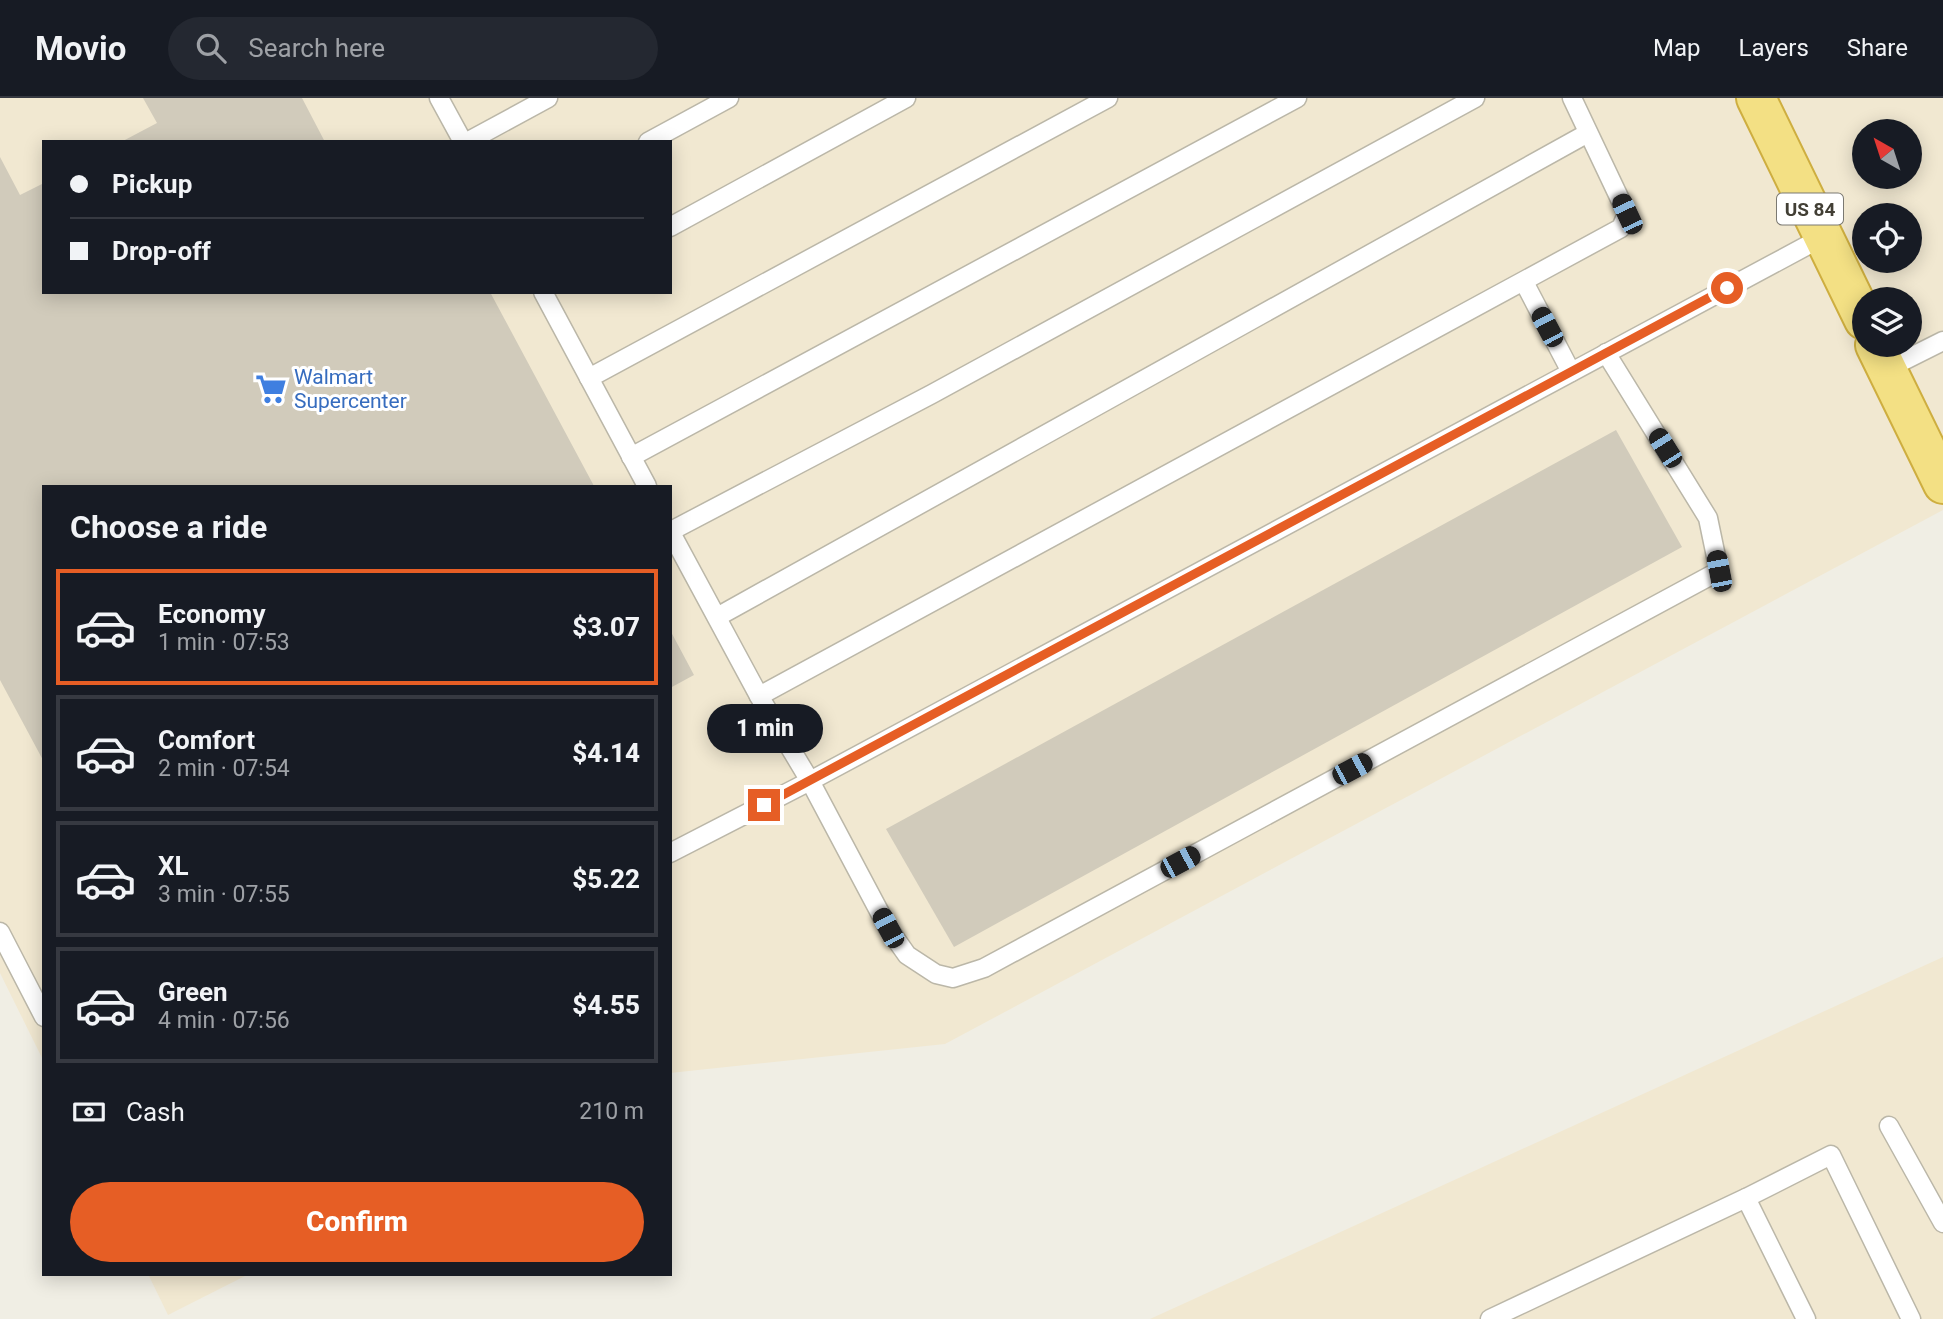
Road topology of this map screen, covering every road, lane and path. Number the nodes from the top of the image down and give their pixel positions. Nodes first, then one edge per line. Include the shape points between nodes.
1 (439, 98) edge
2 (548, 98) edge
3 (729, 98) edge
4 (906, 98) edge
5 (1108, 98) edge
6 (1297, 98) edge
7 (1475, 98) edge
8 (1572, 98) edge
9 (1756, 98) edge
10 (1588, 133) junction
11 (464, 140) edge
12 (469, 140) edge
13 (652, 140) edge
14 (672, 226) edge
15 (1823, 237) junction
16 (1524, 282) junction
17 (547, 294) edge
18 (1852, 296) edge
19 (1943, 341) edge
20 (1922, 346) edge
21 (1606, 353) junction
22 (1881, 357) edge
23 (1571, 372) junction
24 (589, 378) junction
25 (631, 457) junction
26 (1943, 484) edge
27 (646, 485) edge
28 (672, 530) edge
29 (672, 535) edge
30 (717, 617) junction
31 (759, 696) junction
32 (810, 781) junction
33 (672, 852) edge
34 (0, 932) edge
35 (42, 1013) edge
36 (1889, 1126) dead end
37 (1746, 1198) junction
38 (1943, 1223) edge
39 (1490, 1319) edge
40 (1806, 1319) edge
41 (1911, 1319) edge

1 - 11 lane
2 - 12 lane
3 - 13 lane
4 - 14 lane
5 - 24 lane
6 - 25 lane
7 - 28 lane
8 - 10 lane
9 - 15 highway, US 84
10 - 16 lane via 1627,214 1621,228
10 - 30 lane
15 - 18 highway, US 84
15 - 21 lane
16 - 23 lane
16 - 31 lane
17 - 24 lane
19 - 20 lane
21 - 23 lane
21 - 32 lane via 1708,518 1719,571 996,961 953,978 936,974 907,955
22 - 26 highway
23 - 32 lane
24 - 25 lane
25 - 27 lane
29 - 30 lane
30 - 31 lane
31 - 32 lane
32 - 33 lane
34 - 35 lane
36 - 38 lane
37 - 39 lane
37 - 40 lane
37 - 41 lane via 1831,1155

